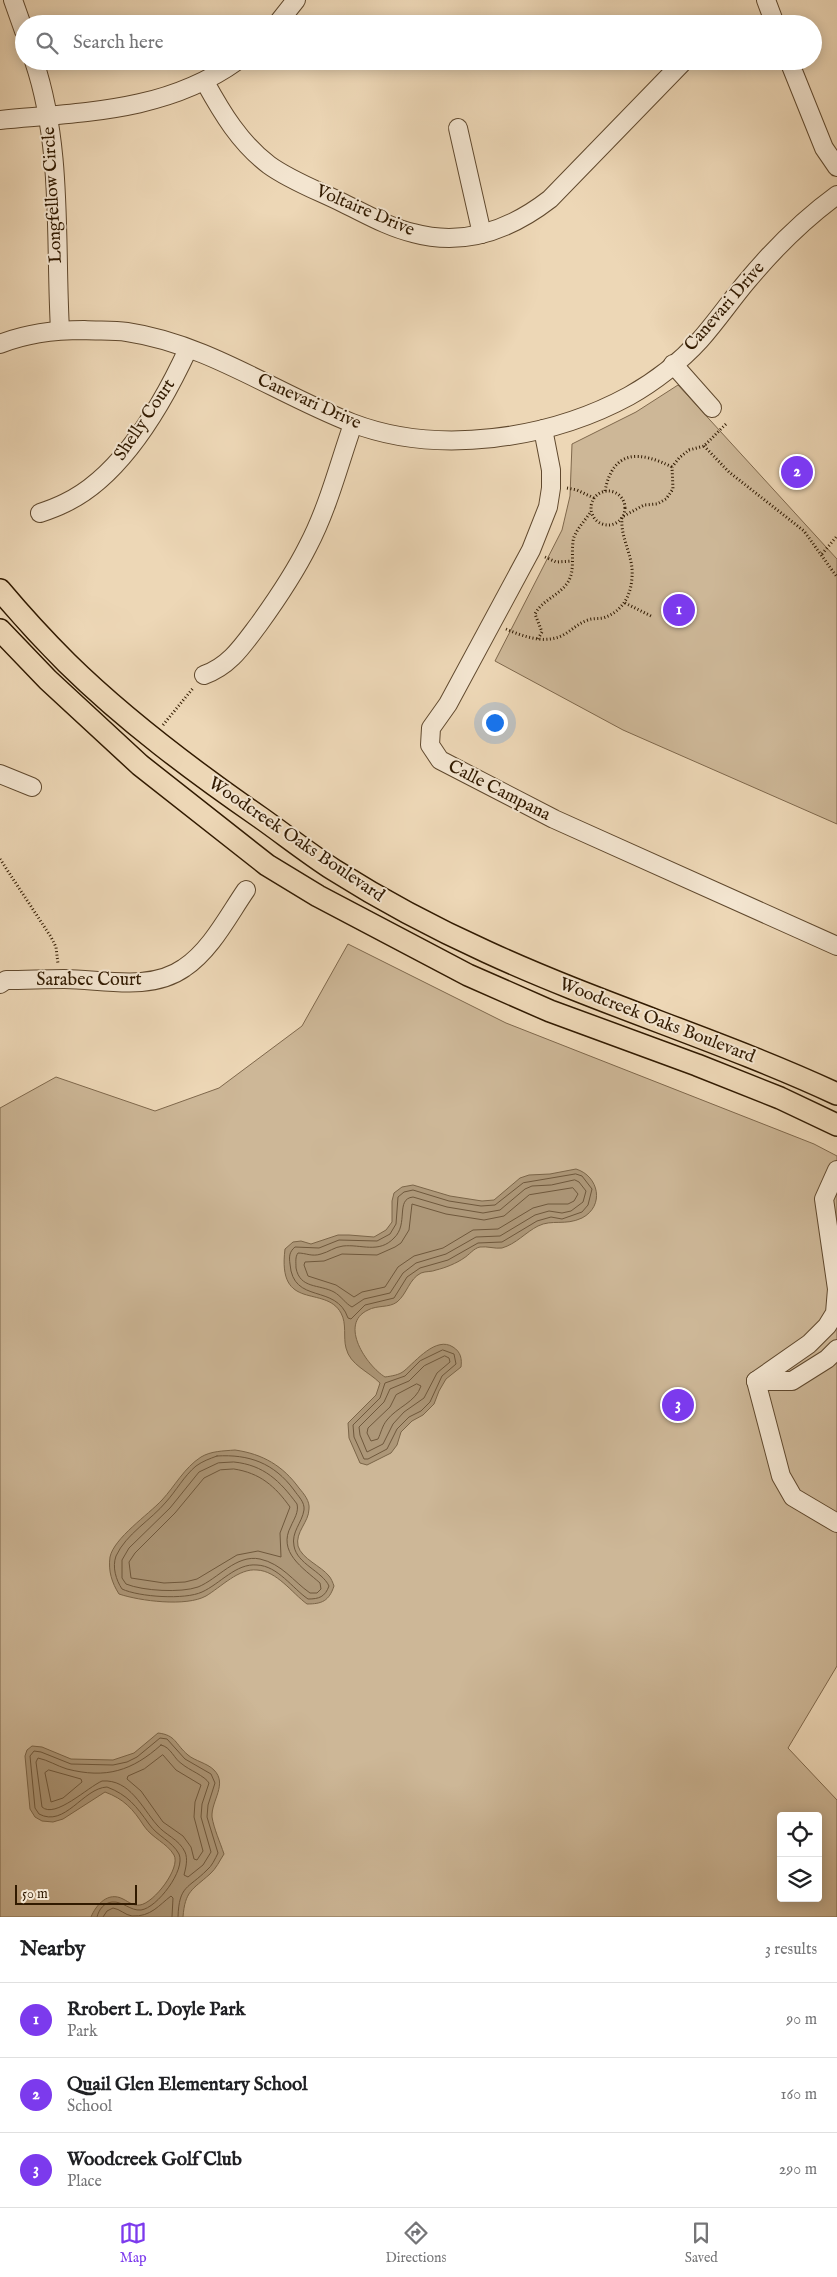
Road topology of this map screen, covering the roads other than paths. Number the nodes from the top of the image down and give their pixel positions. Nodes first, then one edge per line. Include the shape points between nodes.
1 (13, 0) edge
2 (296, 0) edge
3 (766, 0) edge
4 (18, 15) edge
5 (284, 15) edge
6 (768, 15) edge
7 (37, 70) edge
8 (223, 70) edge
9 (675, 70) edge
10 (793, 70) edge
11 (205, 82) junction
12 (48, 115) junction
13 (0, 120) edge
14 (458, 128) dead end
15 (837, 168) edge
16 (837, 195) edge
17 (482, 234) junction
18 (60, 330) junction
19 (0, 344) edge
20 (188, 349) junction
21 (673, 364) junction
22 (712, 408) dead end
23 (353, 424) junction
24 (543, 429) junction
25 (40, 513) dead end
26 (0, 590) edge
27 (0, 630) edge
28 (204, 675) road end
29 (0, 774) edge
30 (32, 787) dead end
31 (246, 890) dead end
32 (837, 946) edge
33 (0, 984) edge
34 (837, 1094) edge
35 (837, 1125) edge
36 (837, 1170) edge
37 (837, 1349) edge
38 (756, 1381) junction
39 (837, 1523) edge

1 - 4 street
2 - 5 street
3 - 6 street
7 - 12 street, Longfellow Circle
8 - 11 street
9 - 17 street, Voltaire Drive via 550,199 528,216
10 - 15 street via 824,148
11 - 12 street via 139,104
11 - 17 street, Voltaire Drive via 240,138 271,166 294,179 413,233 436,238
12 - 13 street
12 - 18 street, Longfellow Circle via 54,168
14 - 17 street
16 - 21 street, Canevari Drive via 771,254 698,342
18 - 19 street, Canevari Drive
18 - 20 street, Canevari Drive via 126,332
20 - 23 street, Canevari Drive
20 - 25 street, Shelly Court via 159,404 114,466 67,503
21 - 22 street
21 - 24 street, Canevari Drive via 604,409
23 - 24 street, Canevari Drive via 419,438 453,440
23 - 28 street via 310,544 296,570 241,648 228,662
24 - 32 street, Calle Campana via 549,454 551,488 548,507 531,550 448,704 431,728 430,746 440,760 554,819
26 - 34 main road, Woodcreek Oaks Boulevard via 66,663 153,737 205,779 332,869 403,911 486,952 568,988 711,1040
27 - 35 main road, Woodcreek Oaks Boulevard via 48,680 140,764 267,865 318,896 468,975 541,1008 780,1098
29 - 30 street
31 - 33 street, Sarabec Court via 202,952 184,969 162,978 131,982 6,980
36 - 38 street via 824,1199 837,1289 835,1313 809,1344
37 - 38 street via 792,1381
38 - 39 street via 781,1476 793,1497

